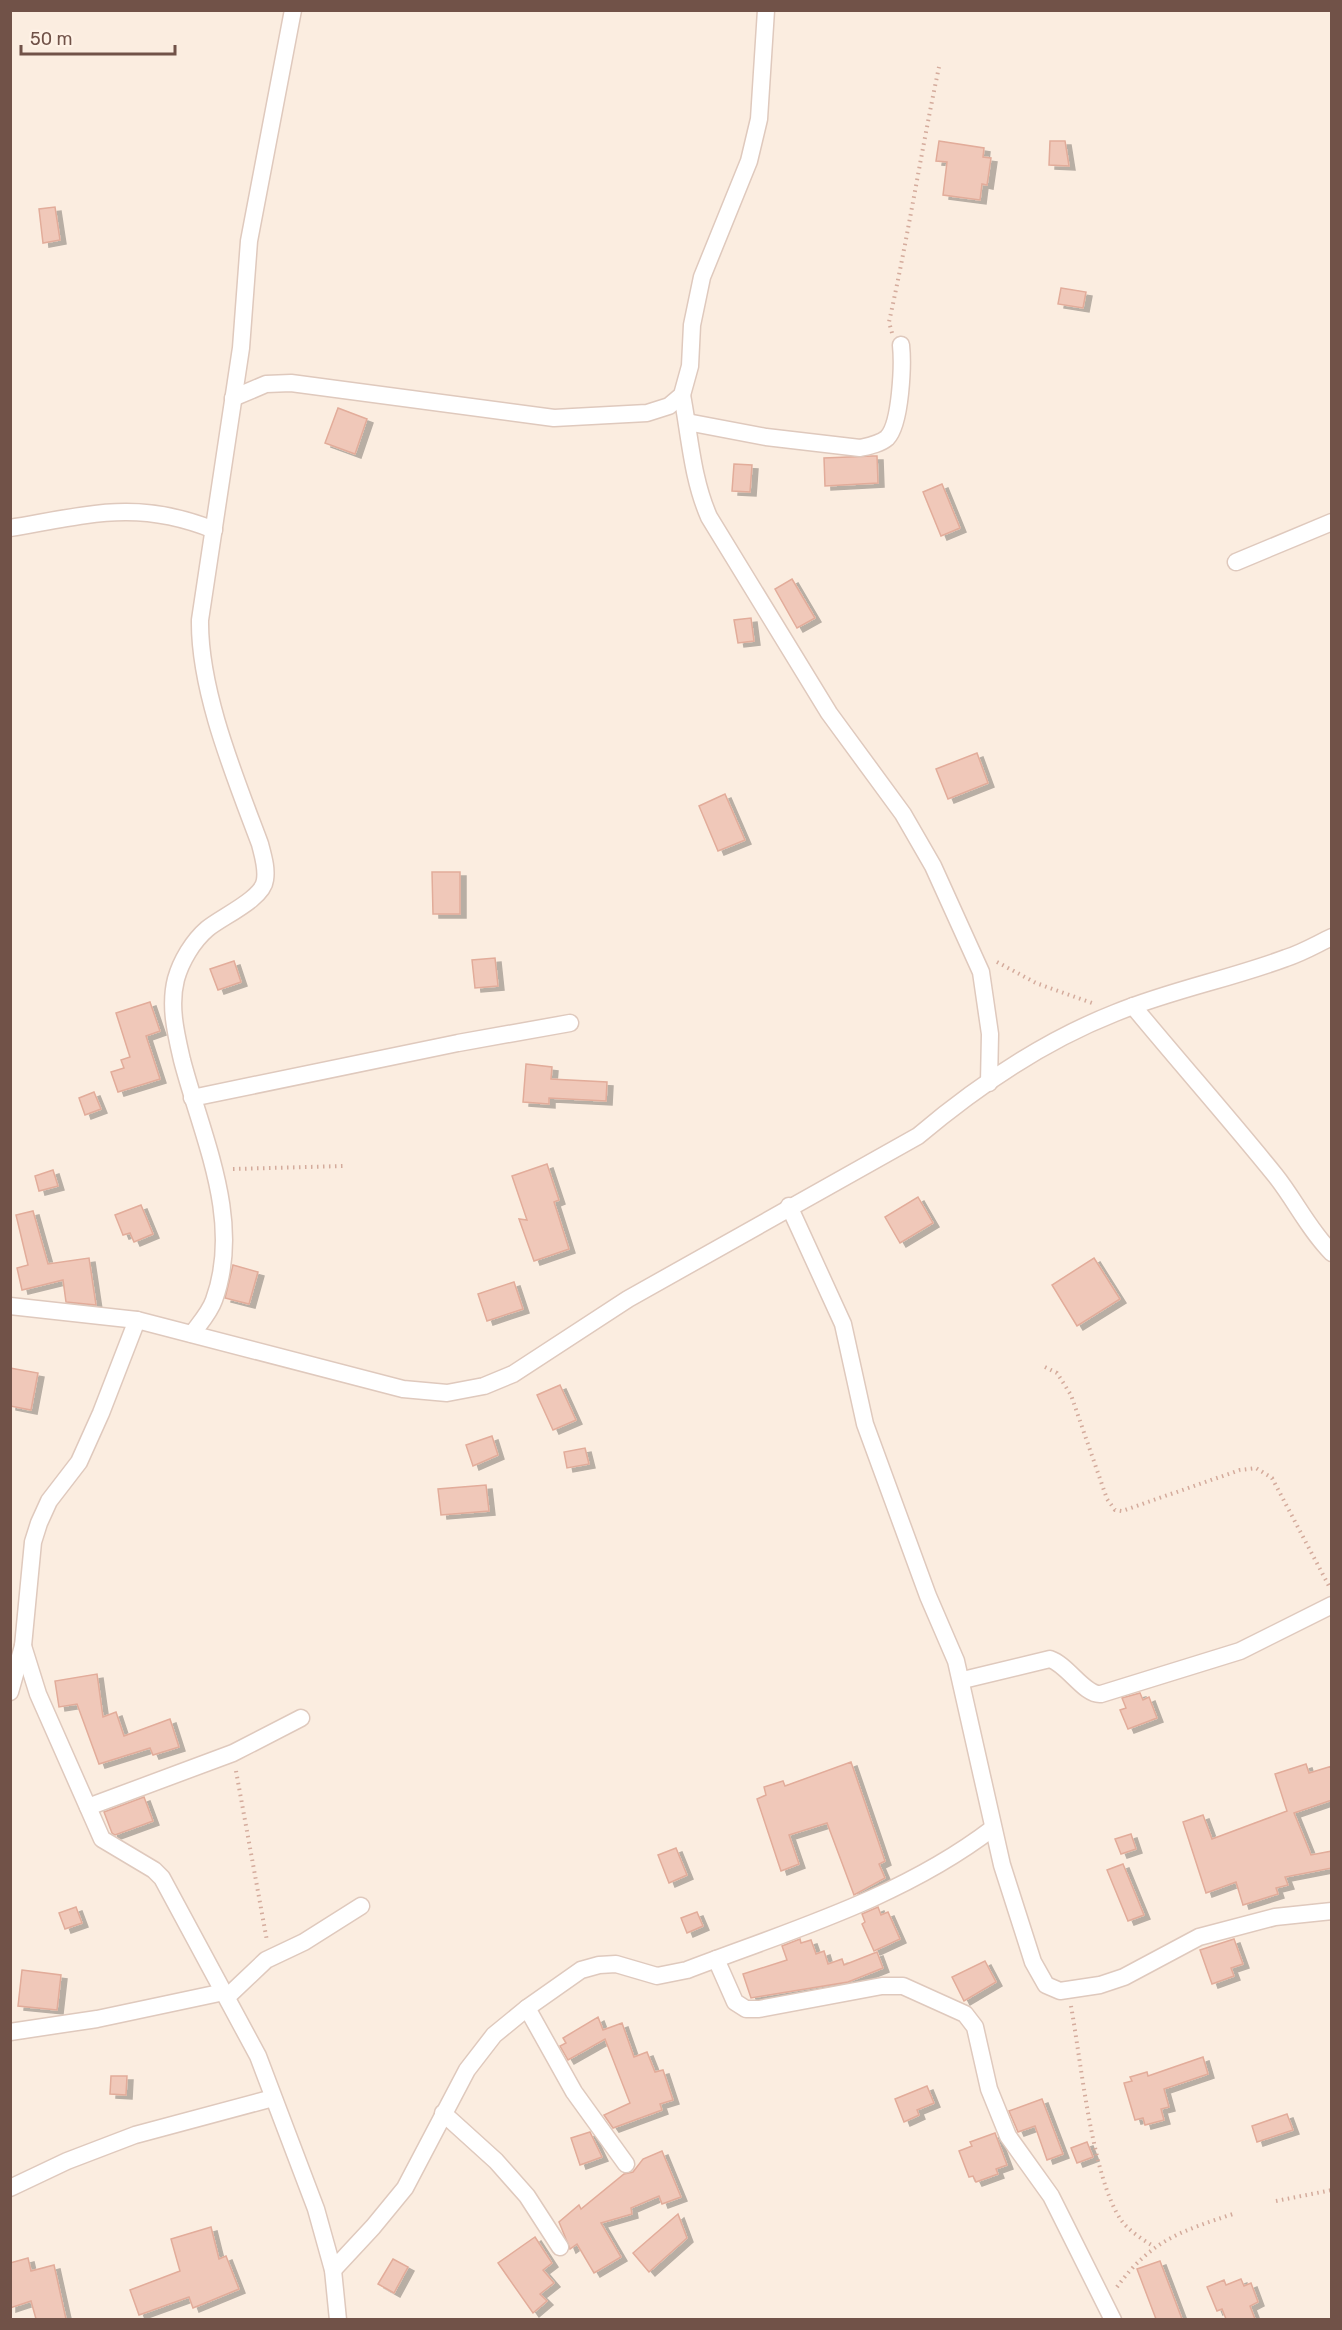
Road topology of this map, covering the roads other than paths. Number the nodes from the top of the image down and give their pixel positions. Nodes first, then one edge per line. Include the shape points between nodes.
1 (293, 10) edge
2 (764, 12) edge
3 (902, 345) road end
4 (682, 395) junction
5 (233, 398) junction
6 (687, 422) junction
7 (1332, 522) edge
8 (10, 528) edge
9 (214, 530) junction
10 (1236, 562) dead end
11 (1332, 937) edge
12 (1133, 1006) junction
13 (570, 1023) dead end
14 (988, 1083) junction
15 (192, 1098) junction
16 (789, 1206) junction
17 (1332, 1253) edge
18 (10, 1306) edge
19 (137, 1320) junction
20 (192, 1334) junction
21 (1332, 1605) edge
22 (23, 1646) junction
23 (963, 1680) junction
24 (10, 1692) edge
25 (301, 1718) dead end
26 (88, 1807) junction
27 (993, 1828) junction
28 (361, 1906) dead end
29 (1332, 1911) edge
30 (716, 1959) junction
31 (226, 1994) junction
32 (527, 2008) junction
33 (10, 2032) edge
34 (273, 2098) junction
35 (443, 2113) junction
36 (626, 2164) dead end
37 (10, 2188) edge
38 (560, 2247) dead end
39 (333, 2270) junction
40 (1108, 2312) edge
41 (338, 2319) edge

1 - 5 street via 249,242
2 - 4 street via 759,119 749,161 702,277 692,325 690,366
3 - 6 street via 904,371 894,424 888,437 874,445 860,448 766,437
4 - 5 street via 669,406 647,413 554,418 291,383 266,384
4 - 6 street
5 - 9 street
6 - 14 street via 697,486 708,518 830,713 903,813 966,936 981,972 990,1034
7 - 10 street
8 - 9 street via 135,511 181,517
9 - 15 street via 200,620 200,650 222,741 260,844 266,882 260,892 206,929 192,946 175,980 173,1022
11 - 12 street via 1288,958
12 - 14 street via 1066,1035
12 - 17 street via 1292,1196 1319,1240
13 - 15 street
14 - 16 street via 918,1136
15 - 20 street via 222,1203 224,1266 214,1302
16 - 20 street via 628,1299 513,1374 484,1386 447,1393 403,1389
16 - 23 street via 843,1324 865,1424
18 - 19 street
19 - 20 street
19 - 22 street via 79,1462 49,1501 39,1523 33,1542
21 - 23 street via 1240,1651 1101,1694 1091,1692 1050,1659
22 - 24 street
22 - 26 street via 38,1695
23 - 27 street
25 - 26 street via 233,1753
26 - 31 street via 102,1839 162,1878
27 - 29 street via 1033,1962 1046,1985 1060,1991 1124,1977 1199,1937 1275,1917
27 - 30 street via 941,1864 863,1903
28 - 31 street via 304,1942 266,1960
30 - 32 street via 673,1975 657,1976 616,1964 599,1965 581,1970
30 - 40 street via 735,2002 746,2009 882,1986 903,1986 965,2014 975,2027 989,2089 1008,2136 1051,2196
31 - 33 street
31 - 34 street via 258,2056
32 - 35 street via 480,2050
32 - 36 street via 574,2092
34 - 37 street via 135,2135
34 - 39 street via 316,2209
35 - 38 street via 496,2161 527,2196
35 - 39 street via 405,2188
39 - 41 street

